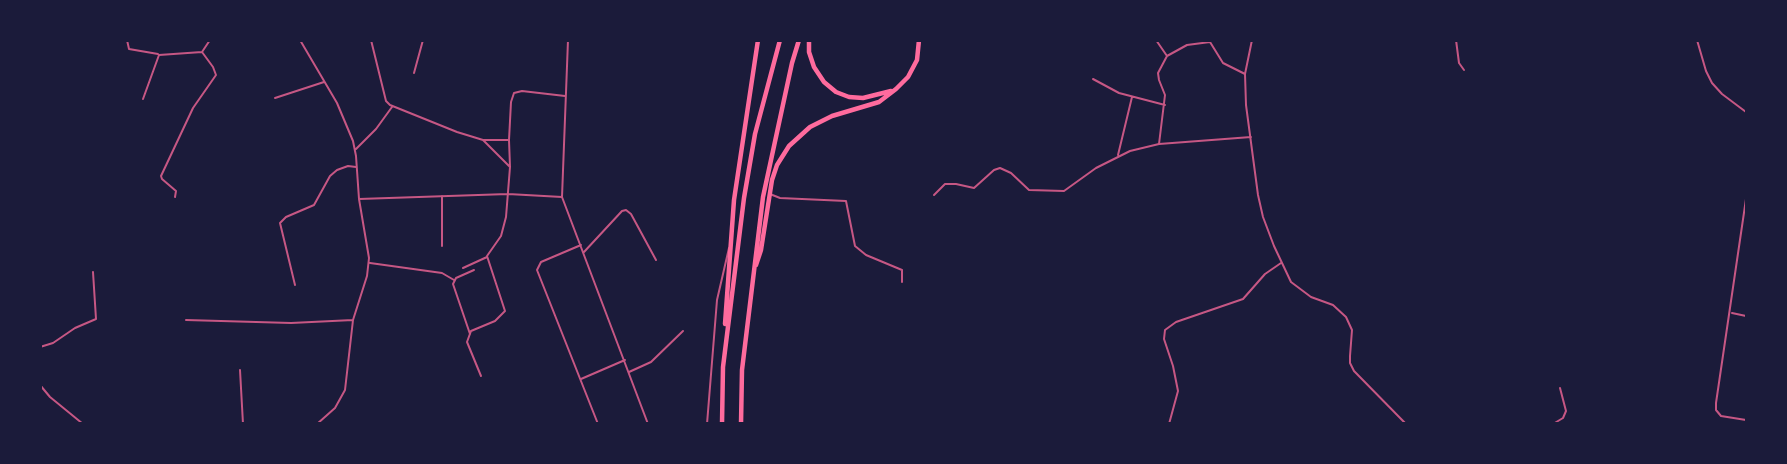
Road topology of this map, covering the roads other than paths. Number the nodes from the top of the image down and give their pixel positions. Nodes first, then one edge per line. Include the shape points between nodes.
1 (127, 40) edge
2 (210, 40) edge
3 (300, 40) edge
4 (371, 40) edge
5 (423, 40) edge
6 (568, 40) edge
7 (758, 40) edge
8 (780, 40) edge
9 (799, 40) edge
10 (809, 40) edge
11 (919, 40) edge
12 (1156, 40) edge
13 (1252, 40) edge
14 (1456, 40) edge
15 (1697, 40) edge
16 (202, 52) junction
17 (159, 55) junction
18 (1167, 56) junction
19 (1464, 70) dead end
20 (414, 73) dead end
21 (1245, 74) junction
22 (1093, 79) dead end
23 (324, 81) junction
24 (896, 89) junction
25 (565, 96) junction
26 (1132, 97) junction
27 (275, 98) dead end
28 (143, 99) dead end
29 (1165, 105) junction
30 (392, 107) junction
31 (1746, 112) edge
32 (1251, 137) junction
33 (483, 140) junction
34 (509, 140) junction
35 (1159, 144) junction
36 (356, 149) junction
37 (1118, 156) junction
38 (356, 167) junction
39 (510, 167) junction
40 (769, 193) junction
41 (508, 194) junction
42 (934, 195) dead end
43 (442, 196) junction
44 (175, 197) dead end
45 (562, 197) junction
46 (359, 199) junction
47 (1746, 199) edge
48 (730, 241) junction
49 (581, 244) junction
50 (442, 246) dead end
51 (584, 252) junction
52 (488, 258) junction
53 (656, 260) dead end
54 (369, 263) junction
55 (1281, 263) junction
56 (463, 268) dead end
57 (474, 270) dead end
58 (93, 272) dead end
59 (454, 280) junction
60 (751, 282) junction
61 (902, 282) dead end
62 (295, 285) dead end
63 (1731, 313) junction
64 (1746, 316) edge
65 (186, 320) dead end
66 (354, 320) junction
67 (683, 331) dead end
68 (470, 334) junction
69 (40, 347) edge
70 (625, 360) junction
71 (723, 368) junction
72 (240, 370) dead end
73 (629, 372) junction
74 (482, 376) dead end
75 (581, 379) junction
76 (40, 385) edge
77 (1560, 388) dead end
78 (1746, 420) edge
79 (83, 423) edge
80 (243, 423) edge
81 (317, 423) edge
82 (598, 423) edge
83 (648, 423) edge
84 (707, 423) edge
85 (723, 423) edge
86 (741, 423) edge
87 (1169, 423) edge
88 (1406, 423) edge
89 (1553, 423) edge

1 - 17 street via 131,50
2 - 16 street
3 - 23 street
4 - 30 street via 386,101
5 - 20 street
6 - 25 street
7 - 48 highway
8 - 71 highway via 755,134
9 - 60 highway via 763,197
10 - 24 highway via 814,68 836,92 863,98
11 - 24 highway via 917,60
12 - 18 street
13 - 21 street
14 - 19 street via 1459,63
15 - 31 street via 1712,83
16 - 17 street
16 - 44 street via 216,75 193,108 161,176 176,191
17 - 28 street
18 - 21 street via 1187,45 1210,42 1223,63
18 - 29 street via 1158,73
21 - 32 street
22 - 26 street
23 - 27 street
23 - 36 street
24 - 40 highway via 879,102 810,127 789,146 777,165
25 - 34 street via 514,93
25 - 45 street
26 - 29 street
26 - 37 street
29 - 35 street
30 - 33 street
30 - 36 street
32 - 35 street
32 - 55 street via 1263,217
33 - 34 street
33 - 39 street
34 - 39 street
35 - 37 street
36 - 38 street
37 - 42 street via 1064,191 1029,190 1000,168 974,188 945,184
38 - 46 street
38 - 62 street via 338,170 330,176 314,206 280,223
39 - 41 street
40 - 60 highway via 761,250
40 - 61 street via 780,198 846,201 856,248 902,270
41 - 43 street
41 - 45 street
41 - 52 street via 502,234
43 - 46 street
43 - 50 street
45 - 49 street
46 - 54 street
47 - 63 street
48 - 71 highway
48 - 84 street via 717,300
49 - 51 street
49 - 75 street via 541,262 537,270
51 - 53 street via 626,210
51 - 70 street
52 - 56 street
52 - 68 street via 505,311
54 - 59 street via 442,273
54 - 66 street
55 - 87 street via 1242,299 1176,322 1165,330 1178,391
55 - 88 street via 1300,290 1333,305 1346,317 1352,330 1350,363 1354,371
57 - 59 street
58 - 69 street via 96,320
59 - 68 street
60 - 86 highway
63 - 64 street
63 - 78 street via 1720,364 1716,410 1720,416
65 - 66 street
66 - 81 street via 345,390 335,408
67 - 73 street via 651,362
68 - 74 street via 467,343
70 - 73 street
70 - 75 street
71 - 85 highway
72 - 80 street
73 - 83 street
75 - 82 street
76 - 79 street
77 - 89 street via 1566,411 1563,418

